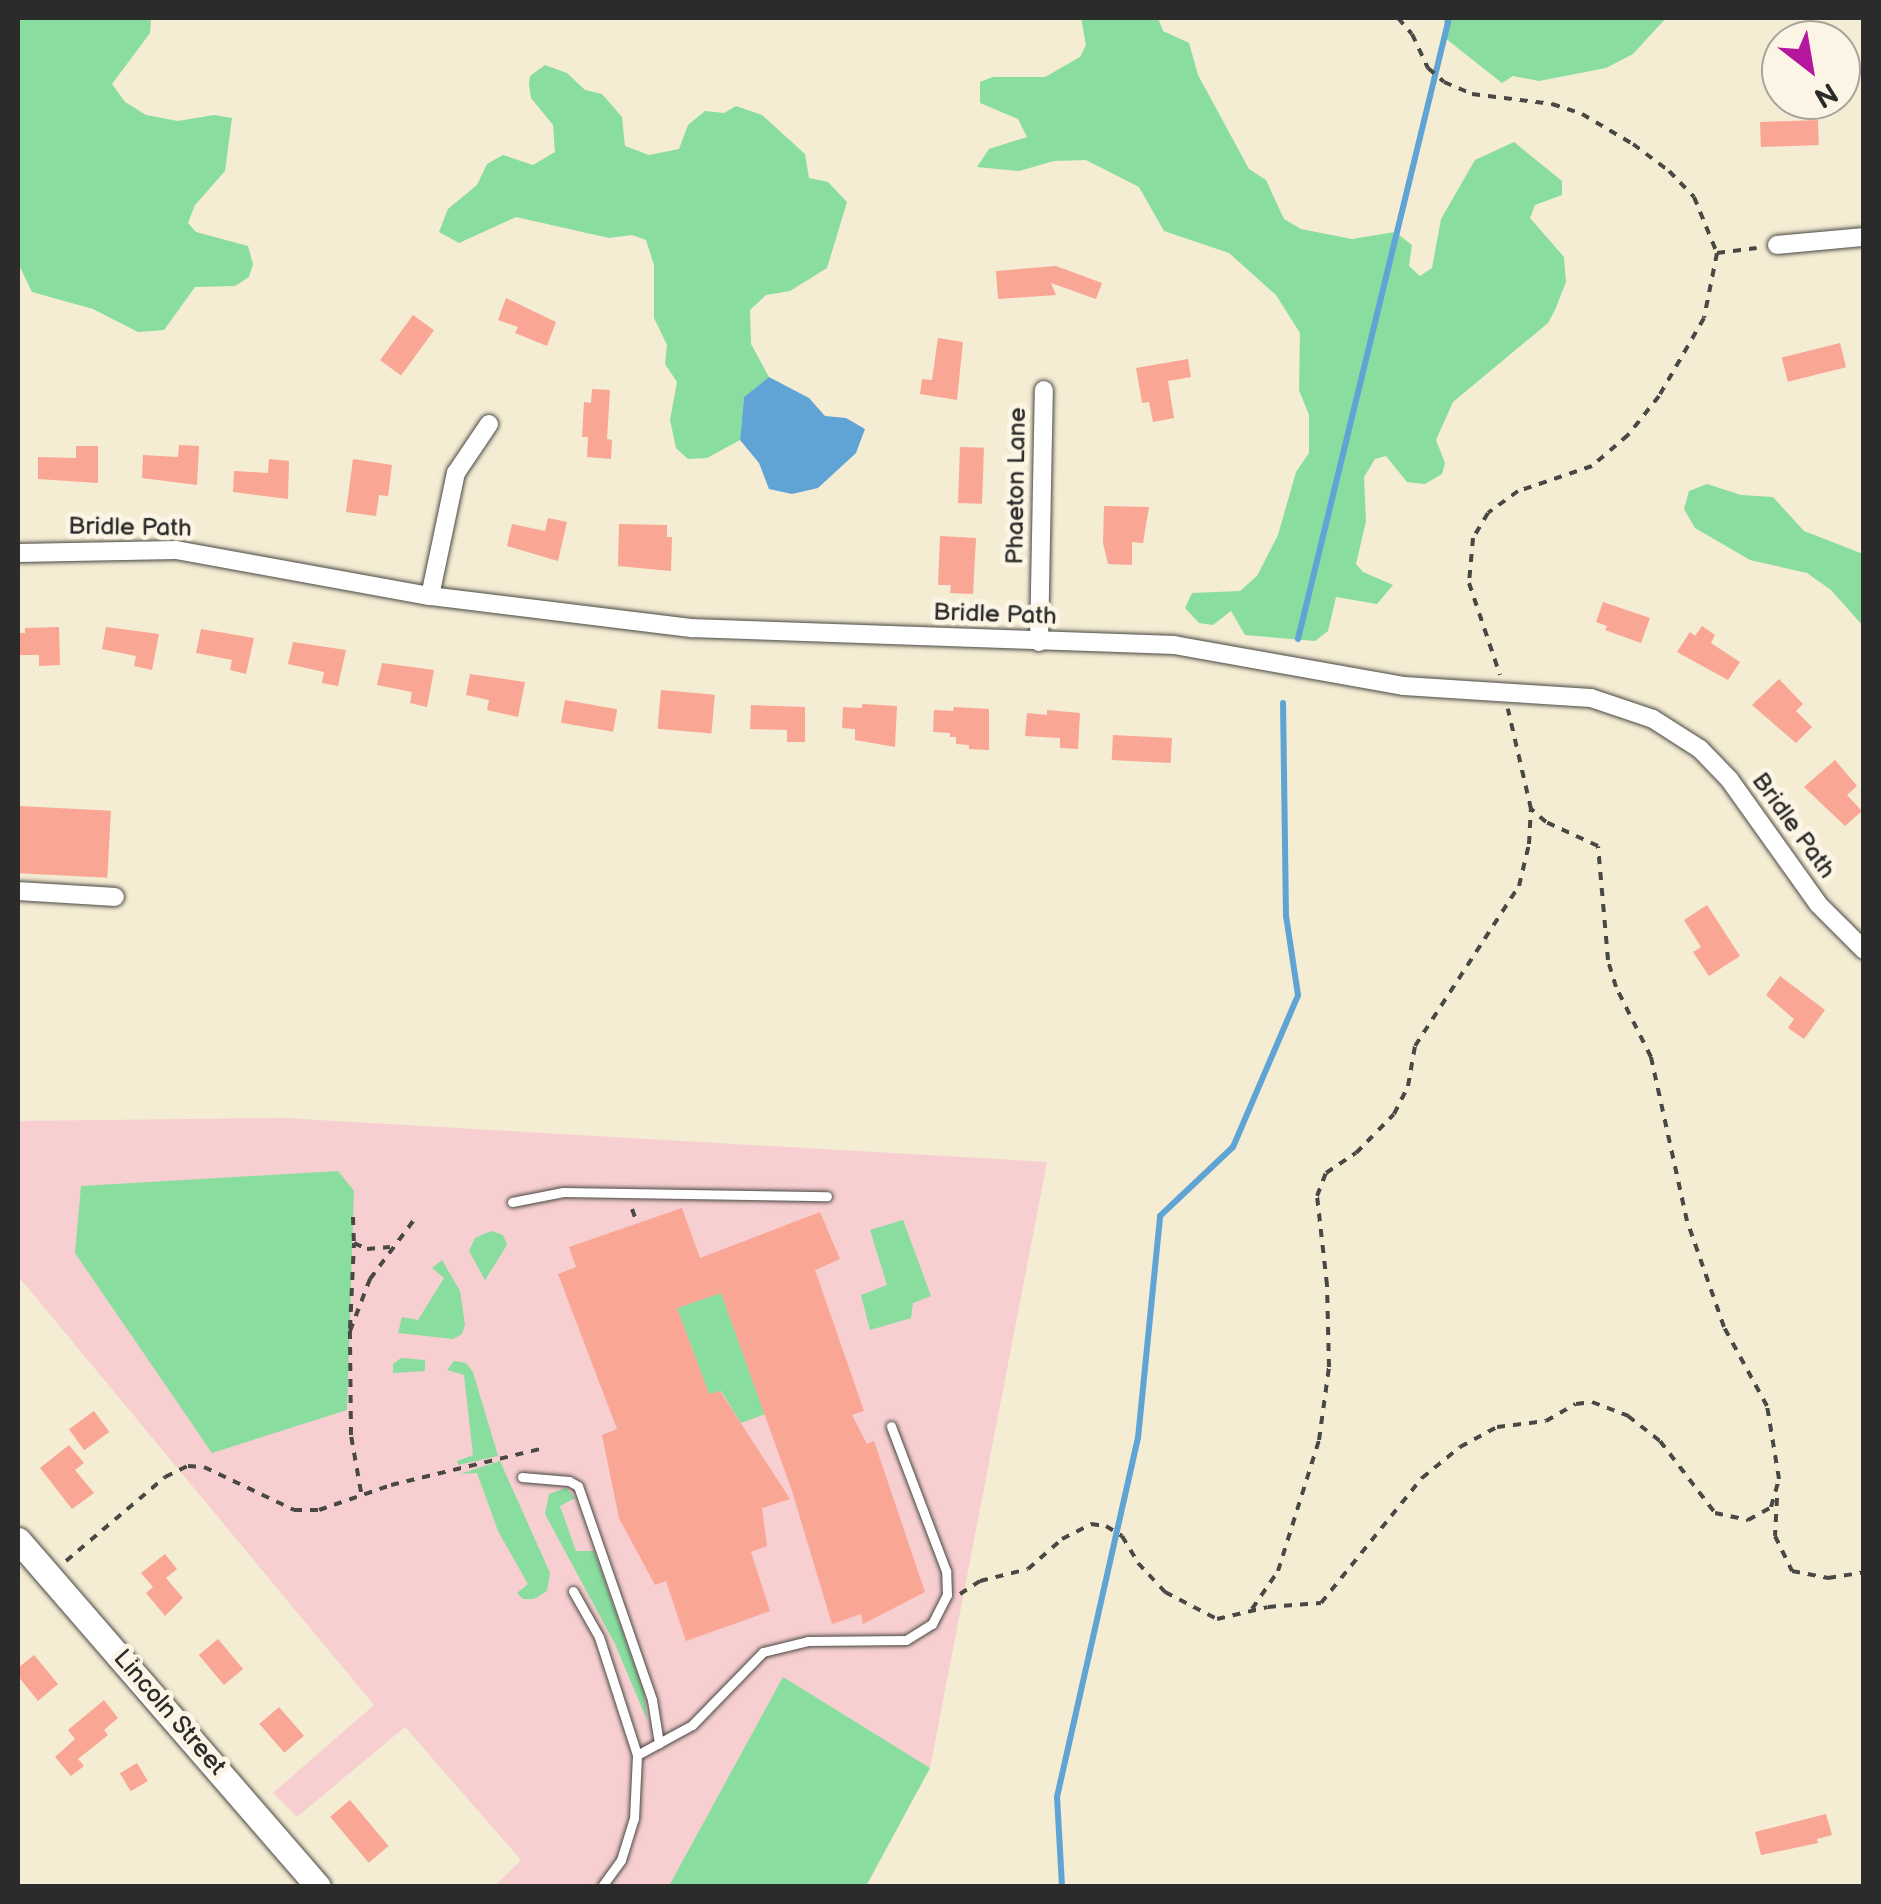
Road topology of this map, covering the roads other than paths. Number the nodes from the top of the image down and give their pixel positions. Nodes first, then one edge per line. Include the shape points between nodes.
1 (1864, 237) edge
2 (1777, 245) road end
3 (1044, 390) dead end
4 (489, 424) dead end
5 (18, 553) edge
6 (430, 596) junction
7 (1039, 642) junction
8 (18, 891) edge
9 (115, 897) dead end
10 (1864, 950) edge
11 (826, 1196) dead end
12 (512, 1202) dead end
13 (891, 1426) dead end
14 (522, 1477) dead end
15 (18, 1540) edge
16 (573, 1590) dead end
17 (659, 1743) junction
18 (637, 1756) junction
19 (318, 1886) edge
20 (602, 1886) edge

1 - 2 street
3 - 7 street, Phaeton Lane
4 - 6 street via 456,473
5 - 6 street, Bridle Path via 176,550
6 - 7 street, Bridle Path via 692,628
7 - 10 street, Bridle Path via 1174,646 1404,686 1591,698 1622,707 1700,750 1729,779 1818,904
8 - 9 street
11 - 12 lane via 562,1192
13 - 17 lane via 946,1571 943,1604 932,1624 906,1640 808,1642 763,1652 692,1725
14 - 17 lane via 578,1486 654,1708
15 - 19 main road, Lincoln Street
16 - 18 lane via 599,1637
17 - 18 lane
18 - 20 lane via 634,1818 622,1860

